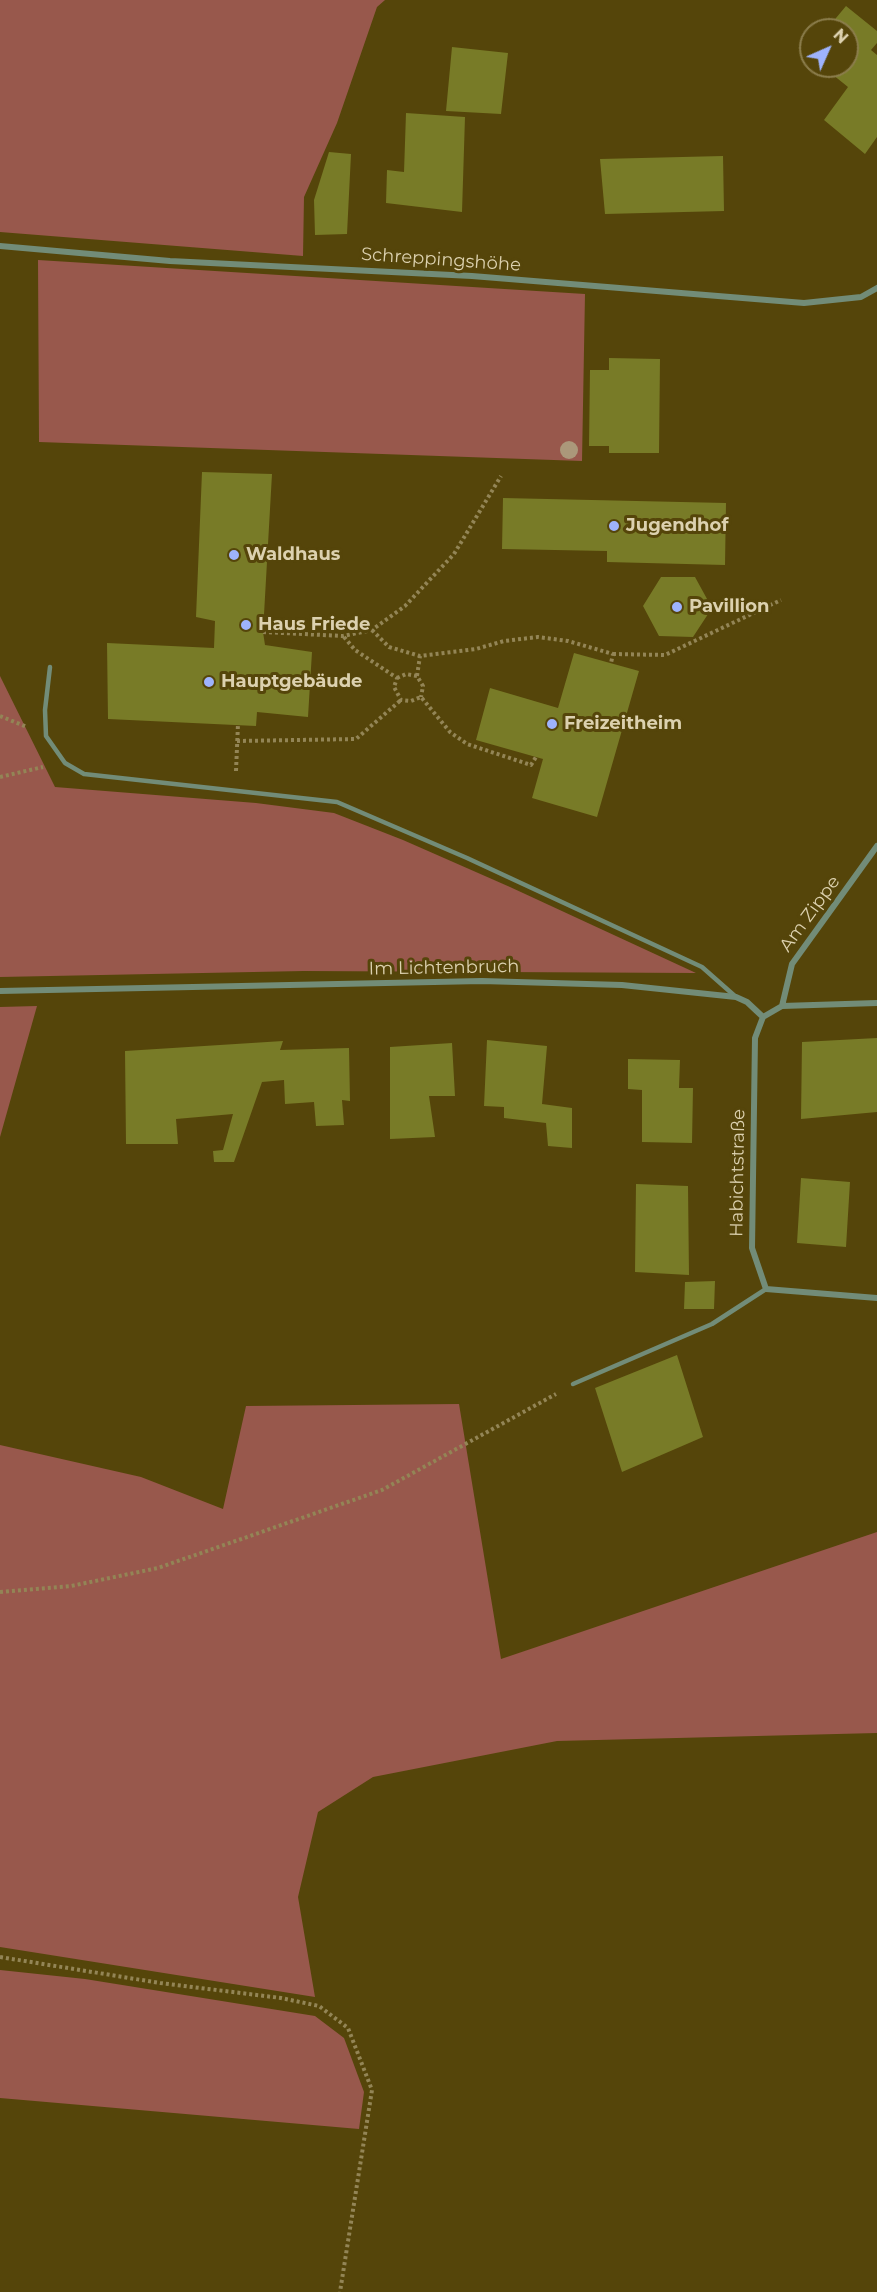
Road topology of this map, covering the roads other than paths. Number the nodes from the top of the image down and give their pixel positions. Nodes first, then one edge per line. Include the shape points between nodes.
1 (0, 246) edge
2 (877, 288) edge
3 (50, 667) dead end
4 (877, 846) edge
5 (0, 991) edge
6 (736, 997) junction
7 (877, 1003) edge
8 (782, 1006) junction
9 (763, 1017) junction
10 (766, 1289) junction
11 (877, 1298) edge
12 (573, 1384) road end

1 - 2 street, Schreppingshöhe via 170,261 472,276 804,303 861,297
3 - 6 lane via 46,736 65,763 84,774 337,802 702,966
4 - 8 street, Am Zippe via 792,964
5 - 6 street, Im Lichtenbruch via 482,981 622,985
6 - 9 street, Im Lichtenbruch
7 - 8 street
8 - 9 street
9 - 10 street, Habichtstraße via 755,1038 752,1248
10 - 11 street
10 - 12 lane via 712,1324

